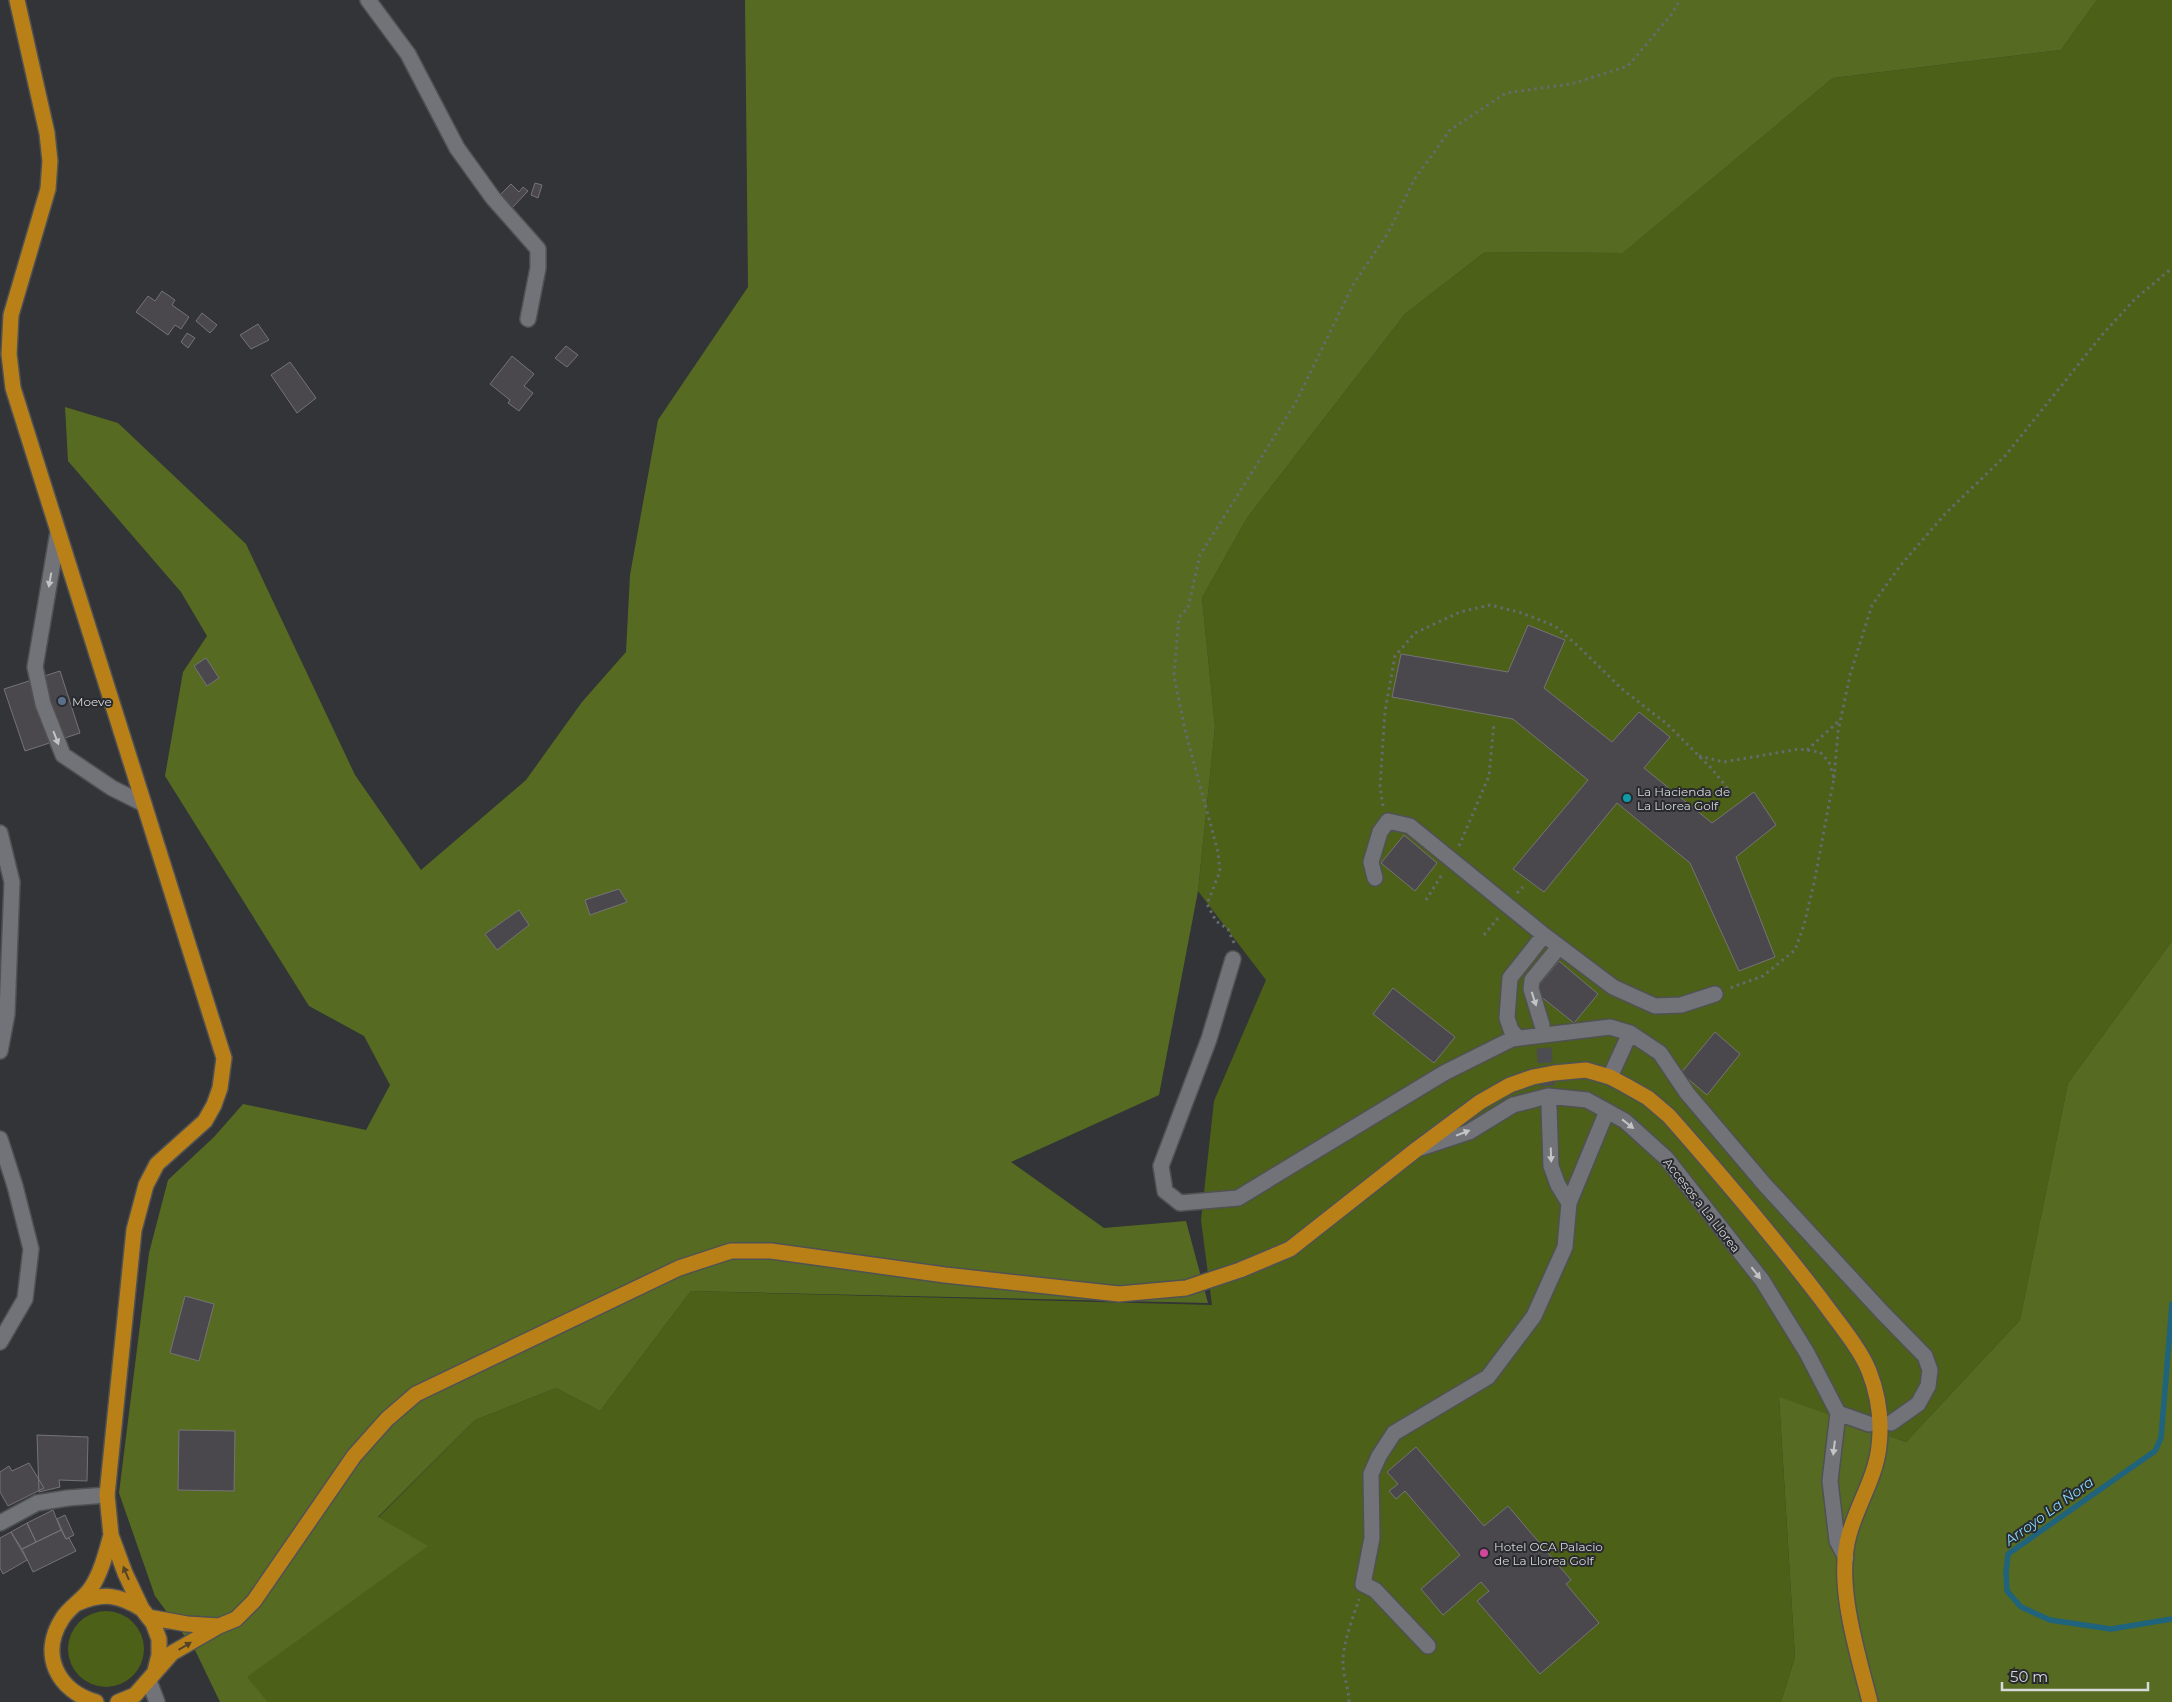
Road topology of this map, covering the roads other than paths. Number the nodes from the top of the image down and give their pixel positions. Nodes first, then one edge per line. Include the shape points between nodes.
1 (17, 0) edge
2 (368, 0) edge
3 (528, 319) dead end
4 (58, 532) junction
5 (144, 804) junction
6 (0, 833) edge
7 (1375, 878) dead end
8 (1544, 936) junction
9 (1559, 947) junction
10 (1232, 959) road end
11 (1715, 994) road end
12 (1542, 1024) tunnel mouth
13 (1630, 1033) junction
14 (1518, 1038) junction
15 (0, 1051) edge
16 (1610, 1077) junction
17 (1549, 1106) tunnel mouth
18 (1608, 1111) junction
19 (0, 1139) edge
20 (1417, 1149) junction
21 (1569, 1203) junction
22 (0, 1342) edge
23 (1838, 1413) junction
24 (1891, 1423) dead end
25 (1869, 1424) dead end
26 (107, 1495) junction
27 (0, 1523) edge
28 (111, 1535) junction
29 (1846, 1558) junction
30 (75, 1605) junction
31 (145, 1613) junction
32 (219, 1626) junction
33 (1428, 1646) dead end
34 (152, 1676) junction
35 (96, 1702) edge
36 (118, 1702) edge
37 (157, 1702) edge
38 (1870, 1702) edge

1 - 4 highway via 47,132 50,161 48,189 11,315 9,354 13,388
2 - 3 street via 408,54 457,148 493,198 538,249 538,268
4 - 5 highway
4 -> 5 street via 35,667 43,704 63,755 112,788
5 - 26 highway via 224,1058 214,1105 205,1121 157,1164 146,1185 136,1221
6 - 15 street via 12,882 7,1014
7 - 8 street via 1371,862 1380,832 1388,821 1410,826
8 - 9 street
8 - 14 street via 1510,978 1508,1018
9 - 11 street via 1613,987 1655,1006 1681,1005
9 -> 12 street via 1532,980 1531,989
10 - 14 street via 1208,1039 1161,1166 1165,1191 1180,1203 1238,1198 1444,1073
13 - 14 street via 1610,1027
13 - 16 street
13 - 24 street via 1660,1054 1687,1093 1765,1185 1926,1356 1930,1370 1928,1386 1918,1404
16 - 20 highway via 1586,1070 1533,1077 1510,1085 1480,1102
16 - 29 highway via 1648,1098 1701,1152 1844,1330 1868,1370 1879,1409 1879,1447 1848,1536
17 -> 21 street via 1551,1166
20 -> 18 street, Accesos a La Llorea via 1468,1132 1513,1105 1548,1096 1587,1100
18 - 21 street
18 -> 23 street, Accesos a La Llorea via 1625,1121 1666,1158 1762,1280 1807,1353
19 - 22 street via 31,1249 25,1298
20 - 32 highway via 1290,1249 1186,1288 1119,1294 771,1251 731,1251 679,1268 416,1394 387,1419 354,1456 254,1601 236,1620
21 - 33 street via 1565,1248 1534,1316 1488,1377 1394,1433 1371,1474 1372,1538 1363,1584 1375,1590
23 - 25 street
23 -> 29 street via 1830,1481 1837,1541
26 - 27 street via 37,1503
26 - 28 highway
28 - 30 highway via 91,1588
31 -> 28 highway
29 - 38 highway via 1844,1576 1851,1626
30 - 31 highway via 92,1597 111,1596 128,1600
30 - 35 highway via 62,1618 54,1634 52,1653 56,1671 66,1686 81,1698
31 - 32 highway via 187,1624
31 - 34 highway via 159,1639 159,1656
34 -> 32 highway via 172,1653
34 - 36 highway via 135,1695
34 - 37 street

